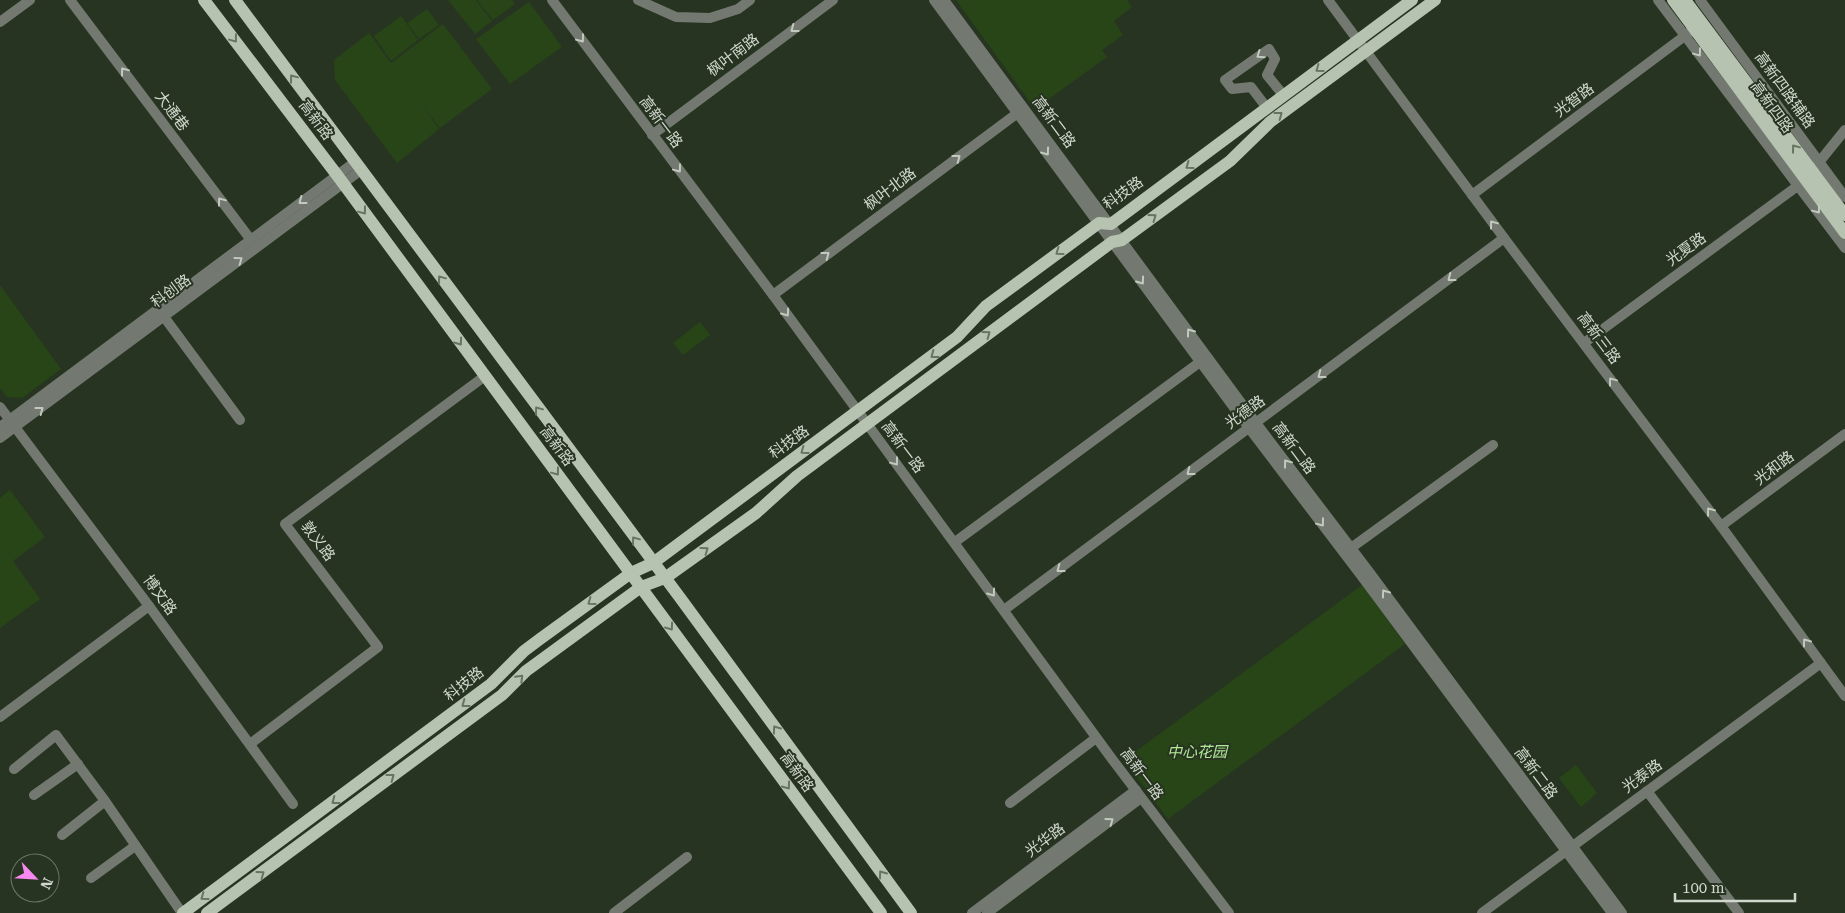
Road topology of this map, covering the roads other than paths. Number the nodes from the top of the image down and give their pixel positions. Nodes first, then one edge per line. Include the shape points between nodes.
1 (30, 0) edge
2 (70, 0) edge
3 (204, 0) edge
4 (235, 0) edge
5 (552, 0) edge
6 (638, 0) edge
7 (750, 0) edge
8 (833, 0) edge
9 (934, 0) edge
10 (944, 0) edge
11 (1328, 0) edge
12 (1412, 0) edge
13 (1435, 0) edge
14 (1658, 0) edge
15 (1673, 0) edge
16 (1685, 0) edge
17 (1700, 0) edge
18 (0, 22) edge
19 (1690, 32) junction
20 (1362, 45) junction
21 (1284, 96) junction
22 (1266, 108) junction
23 (1021, 110) junction
24 (1845, 130) edge
25 (652, 135) junction
26 (358, 166) junction
27 (1809, 174) junction
28 (340, 179) junction
29 (1472, 195) junction
30 (1845, 197) edge
31 (1845, 215) edge
32 (1105, 224) junction
33 (1845, 233) edge
34 (1504, 238) junction
35 (251, 240) junction
36 (1117, 241) junction
37 (1845, 248) edge
38 (773, 295) junction
39 (160, 313) junction
40 (1584, 343) junction
41 (1200, 362) junction
42 (485, 376) junction
43 (0, 407) edge
44 (858, 412) junction
45 (240, 420) dead end
46 (13, 423) junction
47 (866, 423) junction
48 (1252, 426) junction
49 (0, 427) edge
50 (1845, 434) edge
51 (0, 438) edge
52 (1493, 445) dead end
53 (1721, 526) junction
54 (955, 542) junction
55 (1351, 548) junction
56 (653, 563) junction
57 (631, 573) junction
58 (665, 578) junction
59 (641, 587) junction
60 (149, 606) junction
61 (1004, 610) junction
62 (1821, 663) junction
63 (1845, 696) edge
64 (0, 717) edge
65 (1096, 738) junction
66 (250, 744) junction
67 (78, 764) junction
68 (14, 769) dead end
69 (1647, 791) junction
70 (1139, 794) junction
71 (34, 795) dead end
72 (105, 801) junction
73 (1010, 803) dead end
74 (293, 804) dead end
75 (62, 835) dead end
76 (135, 846) junction
77 (1569, 848) junction
78 (686, 857) dead end
79 (91, 878) dead end
80 (182, 913) edge
81 (208, 913) edge
82 (614, 913) edge
83 (881, 913) edge
84 (911, 913) edge
85 (972, 913) edge
86 (987, 913) edge
87 (1229, 913) edge
88 (1482, 913) edge
89 (1612, 913) edge
90 (1622, 913) edge
91 (1739, 913) edge

1 - 18 street
35 -> 2 street, 大通巷
3 -> 28 main road, 高新路
26 -> 4 main road, 高新路
5 -> 25 street, 高新一路
6 - 7 street via 676,17 710,18 738,9
8 -> 25 street, 枫叶南路
9 - 23 street, 高新二路
10 - 23 street, 高新二路
11 - 20 street, 高新三路
12 - 20 main road, 科技路
13 - 20 main road, 科技路
14 - 19 street
15 - 19 main road, 高新四路
27 -> 16 main road, 高新四路
17 - 27 street, 高新四路辅路
19 -> 27 main road, 高新四路
19 - 29 street, 光智路
20 -> 21 main road, 科技路
20 - 29 street, 高新三路
36 -> 20 main road, 科技路 via 1230,161 1270,122
21 - 22 main road, 科技路
21 -> 22 street via 1267,75 1275,59 1269,49 1225,80 1232,89 1251,87
22 -> 32 main road, 科技路
23 - 32 street, 高新二路
38 -> 23 street, 枫叶北路
24 - 27 street, 光夏路
25 -> 38 street, 高新一路
26 - 28 street, 科创路
56 -> 26 main road, 高新路
27 - 30 street, 高新四路辅路
27 - 31 main road, 高新四路
27 - 33 main road, 高新四路
27 -> 37 street, 高新四路辅路
27 - 40 street, 光夏路
28 -> 35 street, 科创路
39 -> 28 street, 科创路
28 -> 42 main road, 高新路
34 -> 29 street, 高新三路
32 - 36 street, 高新二路
32 -> 44 main road, 科技路 via 986,306 958,337
34 - 40 street, 高新三路
34 -> 48 street, 光德路
35 - 39 street, 科创路
36 -> 41 street, 高新二路
47 -> 36 main road, 科技路
48 -> 36 street, 高新二路
38 -> 44 street, 高新一路
39 - 45 street
39 - 46 street, 科创路
53 -> 40 street, 高新三路
41 - 48 street, 高新二路
41 - 54 street
42 -> 57 main road, 高新路
42 - 66 street, 敦义路 via 285,524 378,647
43 - 46 street, 博文路
44 - 47 street, 高新一路
44 -> 56 main road, 科技路
46 - 49 street, 科创路
46 - 51 street, 科创路
46 - 60 street, 博文路
47 -> 54 street, 高新一路
58 -> 47 main road, 科技路 via 756,513 797,476
55 -> 48 street, 高新二路
48 -> 61 street, 光德路
48 -> 77 street, 高新二路 via 1360,574
50 - 53 street, 光和路
52 - 55 street
62 -> 53 street, 高新三路
54 -> 61 street, 高新一路
77 -> 55 street, 高新二路
56 - 57 main road, 科技路
56 - 58 main road, 高新路
57 - 59 main road, 高新路
57 -> 80 main road, 科技路 via 524,651 491,684
58 - 59 main road, 科技路
84 -> 58 main road, 高新路
81 -> 59 main road, 科技路 via 502,695 526,671
59 -> 83 main road, 高新路
60 - 64 street
60 - 66 street, 博文路
61 - 65 street, 高新一路
62 - 63 street, 高新三路
62 - 69 street, 光泰路
65 - 70 street, 高新一路
65 - 73 street
66 - 74 street, 博文路
67 - 68 street via 56,735
67 - 71 street
67 - 72 street
69 - 77 street, 光泰路
69 - 91 street
70 - 85 street, 光华路
86 -> 70 street, 光华路
70 - 87 street, 高新一路
72 - 75 street
72 - 76 street
76 - 79 street
76 - 80 street
77 - 88 street, 光泰路
77 - 89 street, 高新二路
77 - 90 street, 高新二路
78 - 82 street

